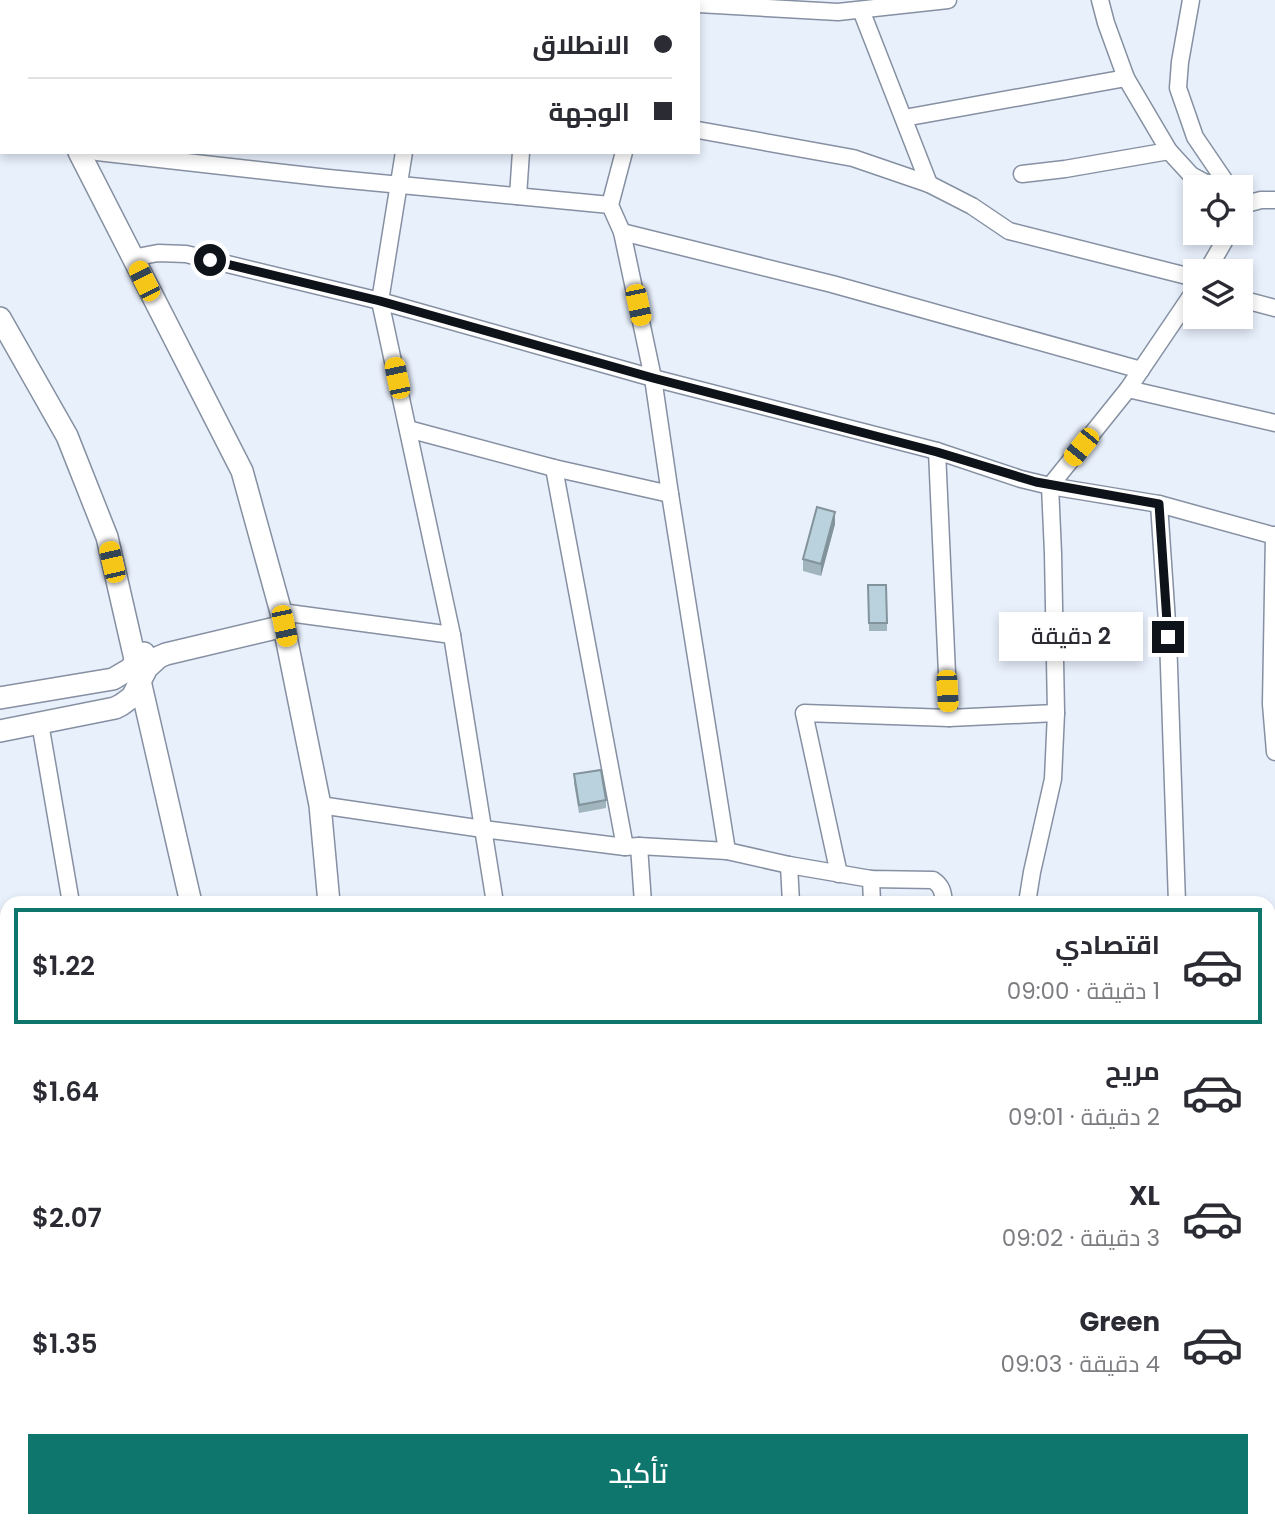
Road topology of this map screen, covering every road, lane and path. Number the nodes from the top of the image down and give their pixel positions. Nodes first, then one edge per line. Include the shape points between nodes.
1 (948, 0) edge
2 (1100, 0) edge
3 (1191, 0) edge
4 (700, 4) edge
5 (837, 6) edge
6 (861, 10) junction
7 (1126, 78) junction
8 (904, 118) junction
9 (700, 130) edge
10 (1169, 151) junction
11 (80, 154) edge
12 (115, 154) edge
13 (404, 154) edge
14 (521, 154) edge
15 (623, 154) edge
16 (1021, 174) dead end
17 (929, 184) junction
18 (400, 185) junction
19 (518, 197) junction
20 (1275, 200) edge
21 (1253, 202) edge
22 (610, 205) junction
23 (622, 232) junction
24 (132, 258) junction
25 (1183, 275) edge
26 (380, 301) junction
27 (1253, 303) edge
28 (1183, 307) edge
29 (1275, 309) edge
30 (0, 318) edge
31 (1140, 370) junction
32 (653, 378) junction
33 (1128, 389) junction
34 (1275, 423) edge
35 (408, 429) junction
36 (937, 452) junction
37 (554, 468) junction
38 (1050, 486) junction
39 (670, 494) junction
40 (1159, 504) junction
41 (1274, 536) edge
42 (283, 619) junction
43 (452, 635) junction
44 (138, 672) junction
45 (0, 698) edge
46 (1056, 713) junction
47 (949, 718) junction
48 (40, 723) junction
49 (0, 730) edge
50 (1275, 752) edge
51 (320, 805) junction
52 (483, 829) junction
53 (632, 846) junction
54 (727, 852) junction
55 (789, 865) junction
56 (839, 874) junction
57 (871, 879) junction
58 (70, 896) edge
59 (189, 896) edge
60 (328, 896) edge
61 (494, 896) edge
62 (642, 896) edge
63 (791, 896) edge
64 (872, 896) edge
65 (943, 896) edge
66 (1028, 896) edge
67 (1177, 896) edge

1 - 6 street
2 - 7 street
3 - 10 street via 1178,88 1195,137 1228,187 1191,175
4 - 5 street
5 - 6 street
6 - 8 street
7 - 8 street
7 - 10 street
8 - 17 street
9 - 17 street via 853,158
10 - 16 street
11 - 24 street
12 - 18 street
13 - 18 street
14 - 19 street
15 - 22 street
17 - 25 street via 1009,231
18 - 19 street
18 - 26 street
19 - 22 street
20 - 21 street
22 - 23 street
23 - 31 street via 832,284
23 - 32 street
24 - 26 street via 186,254
24 - 42 street via 242,471
26 - 32 street
26 - 35 street
27 - 29 street
28 - 31 street
30 - 44 street via 67,436 107,537
31 - 33 street
32 - 36 street
32 - 39 street
33 - 34 street
33 - 38 street
35 - 37 street
35 - 43 street
36 - 38 street
36 - 47 street
37 - 39 street
37 - 53 street
38 - 40 street
38 - 46 street
39 - 54 street
40 - 41 street
40 - 67 street
41 - 50 street via 1271,704
42 - 43 street
42 - 44 street via 166,654
42 - 51 street
43 - 52 street
44 - 45 street via 130,669 113,679
44 - 48 street via 132,697 115,708
44 - 59 street
46 - 47 street
46 - 66 street via 1053,779
47 - 56 street via 804,713
48 - 49 street
48 - 58 street
51 - 52 street
51 - 60 street
52 - 53 street
52 - 61 street
53 - 54 street
53 - 62 street
54 - 55 street
55 - 56 street
55 - 63 street
56 - 57 street
57 - 64 street
57 - 65 street via 933,880

